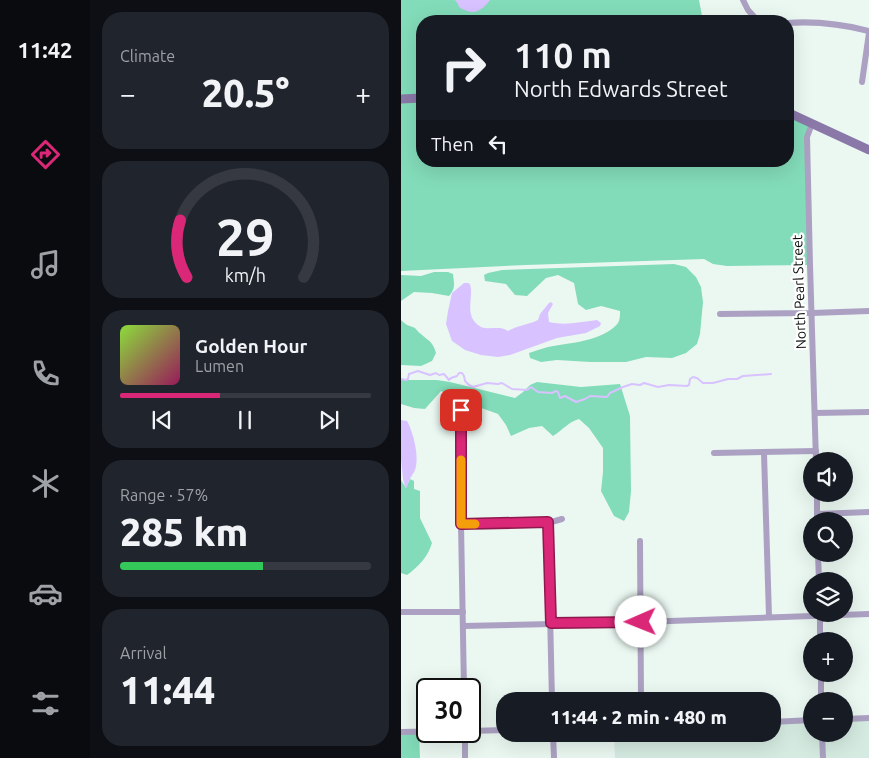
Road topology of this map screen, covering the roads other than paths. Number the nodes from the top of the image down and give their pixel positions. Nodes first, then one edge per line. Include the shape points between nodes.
1 (743, 0) edge
2 (753, 15) edge
3 (794, 24) edge
4 (869, 32) edge
5 (862, 82) dead end
6 (416, 98) edge
7 (401, 99) edge
8 (794, 115) edge
9 (813, 124) junction
10 (869, 150) edge
11 (869, 311) edge
12 (812, 313) junction
13 (720, 314) dead end
14 (461, 410) dead end
15 (869, 412) edge
16 (815, 414) junction
17 (816, 451) joint
18 (714, 453) dead end
19 (764, 453) junction
20 (869, 512) edge
21 (853, 514) edge
22 (561, 519) dead end
23 (548, 522) junction
24 (461, 524) junction
25 (641, 542) dead end
26 (401, 612) edge
27 (463, 612) junction
28 (853, 614) edge
29 (869, 614) edge
30 (803, 616) edge
31 (769, 617) junction
32 (641, 622) junction
33 (551, 623) junction
34 (463, 626) junction
35 (464, 678) edge
36 (553, 692) edge
37 (641, 692) edge
38 (869, 718) edge
39 (853, 719) edge
40 (803, 720) edge
41 (781, 722) edge
42 (496, 730) edge
43 (481, 731) edge
44 (401, 732) edge
45 (416, 732) edge
46 (553, 742) edge
47 (822, 742) edge
48 (465, 743) edge
49 (465, 758) edge
50 (554, 758) edge
51 (823, 758) edge

1 - 2 street
3 - 4 street via 840,25
4 - 5 street
6 - 7 main road
8 - 9 main road
9 - 10 main road
9 - 12 street, North Pearl Street via 807,137
11 - 12 street
12 - 13 street
12 - 16 street, North Pearl Street
14 - 24 street
15 - 16 street
16 - 17 street, North Pearl Street
17 - 19 street
18 - 19 street
19 - 31 street
20 - 21 street
22 - 23 street
23 - 24 street
23 - 33 street
24 - 27 street
25 - 32 street
26 - 27 street
27 - 34 street
28 - 29 street
30 - 31 street
31 - 32 street
32 - 33 street
32 - 37 street
33 - 34 street
33 - 36 street
34 - 35 street
38 - 39 street
40 - 41 street
42 - 43 street
44 - 45 street
46 - 50 street
47 - 51 street
48 - 49 street

